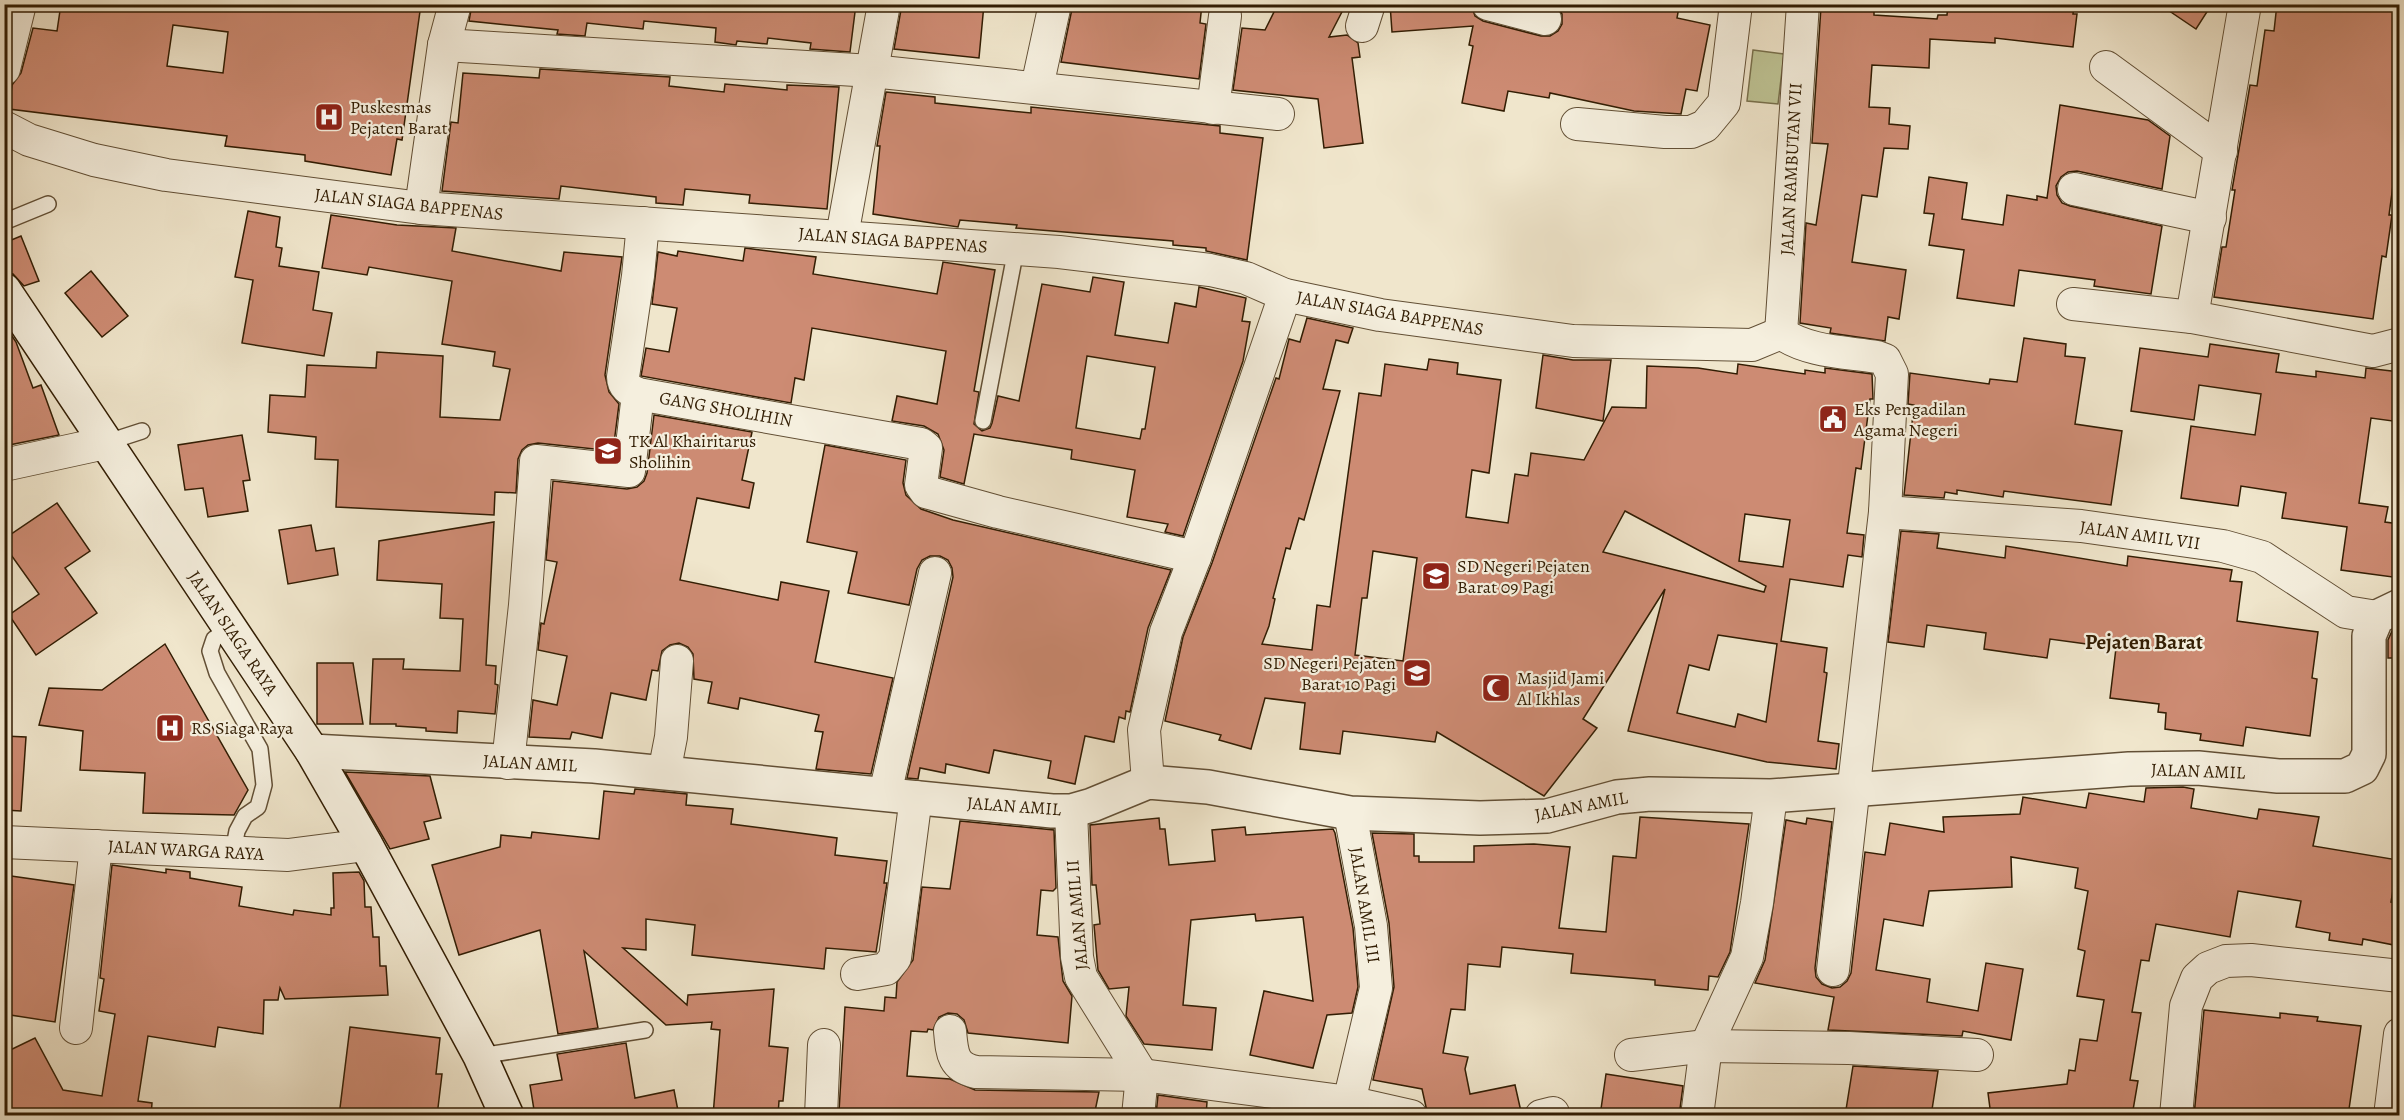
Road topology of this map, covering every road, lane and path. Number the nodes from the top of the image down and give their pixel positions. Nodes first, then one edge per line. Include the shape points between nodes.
1 (20, 4) edge
2 (455, 4) edge
3 (884, 4) edge
4 (1055, 4) edge
5 (1488, 4) edge
6 (1736, 4) edge
7 (1803, 4) edge
8 (2245, 4) edge
9 (1225, 16) dead end
10 (1545, 19) dead end
11 (444, 45) junction
12 (2106, 67) dead end
13 (4, 69) edge
14 (872, 71) junction
15 (1037, 87) junction
16 (1213, 108) junction
17 (1278, 114) dead end
18 (1577, 124) dead end
19 (4, 127) edge
20 (2221, 151) junction
21 (2074, 189) dead end
22 (48, 204) dead end
23 (421, 208) junction
24 (2210, 218) junction
25 (4, 222) edge
26 (643, 223) junction
27 (842, 236) junction
28 (1016, 249) junction
29 (4, 290) edge
30 (1285, 295) junction
31 (2073, 304) dead end
32 (2192, 317) junction
33 (1781, 333) junction
34 (2400, 344) edge
35 (638, 393) junction
36 (983, 421) dead end
37 (142, 431) dead end
38 (105, 443) junction
39 (4, 465) edge
40 (1885, 512) junction
41 (1195, 557) junction
42 (935, 573) dead end
43 (2388, 611) edge
44 (230, 628) junction
45 (677, 661) dead end
46 (312, 752) junction
47 (508, 763) junction
48 (664, 773) junction
49 (1148, 782) junction
50 (1851, 789) junction
51 (900, 795) junction
52 (1771, 796) junction
53 (1071, 811) junction
54 (1350, 813) junction
55 (4, 842) edge
56 (366, 845) junction
57 (96, 846) junction
58 (233, 852) junction
59 (1833, 970) dead end
60 (857, 974) dead end
61 (2400, 976) edge
62 (76, 1028) dead end
63 (645, 1030) dead end
64 (950, 1031) dead end
65 (2400, 1034) edge
66 (824, 1046) dead end
67 (1706, 1046) junction
68 (1631, 1055) dead end
69 (1977, 1055) dead end
70 (480, 1056) junction
71 (1142, 1075) junction
72 (1349, 1102) junction
73 (507, 1116) edge
74 (821, 1116) edge
75 (1138, 1116) edge
76 (1411, 1116) edge
77 (1697, 1116) edge
78 (2176, 1116) edge
79 (2390, 1116) edge

1 - 13 street
2 - 11 street
3 - 14 street
4 - 15 street
5 - 10 street
6 - 18 street via 1724,103 1704,126 1691,132 1665,132
7 - 33 street, JALAN RAMBUTAN VII
8 - 20 street
9 - 16 street
11 - 14 street
11 - 23 street
12 - 20 street
14 - 15 street
14 - 27 street
15 - 16 street
16 - 17 street
19 - 23 street, JALAN SIAGA BAPPENAS via 28,140 93,160 166,175
20 - 24 street
21 - 24 street
22 - 25 lane
23 - 26 street, JALAN SIAGA BAPPENAS
24 - 32 street
26 - 27 street, JALAN SIAGA BAPPENAS
26 - 35 street via 623,377 627,387
27 - 28 street, JALAN SIAGA BAPPENAS
28 - 30 street, JALAN SIAGA BAPPENAS via 1210,270
28 - 36 lane
29 - 38 street, JALAN SIAGA RAYA
30 - 33 street, JALAN SIAGA BAPPENAS via 1380,315 1574,341 1752,345
30 - 41 street
31 - 32 street
32 - 34 street via 2373,351
33 - 40 street via 1792,341 1877,357 1888,365 1892,374
35 - 41 street, GANG SHOLIHIN via 921,444 927,454 921,485 926,492
35 - 47 street, GANG SHOLIHIN via 629,471 536,462
37 - 38 lane
38 - 39 street
38 - 44 street, JALAN SIAGA RAYA
40 - 43 street, JALAN AMIL VII via 2081,526 2223,546 2262,558 2346,612
40 - 50 street
41 - 49 street via 1166,632 1148,707 1144,730
42 - 51 street
43 - 50 street, JALAN AMIL via 2369,636 2369,754 2362,768 2345,776 2278,776 2198,768 2129,769
44 - 46 street, JALAN SIAGA RAYA
44 - 58 lane via 214,639 210,651 217,673 260,748 264,785 258,807 245,816 237,831
45 - 48 street
46 - 47 street, JALAN AMIL
46 - 56 street, JALAN SIAGA RAYA
47 - 48 street, JALAN AMIL
48 - 51 street, JALAN AMIL
49 - 53 street, JALAN AMIL
49 - 54 street, JALAN AMIL via 1209,787
50 - 52 street, JALAN AMIL
50 - 59 street
51 - 53 street, JALAN AMIL
51 - 60 street via 895,958 886,969
52 - 54 street, JALAN AMIL via 1617,797 1547,816 1480,818
52 - 67 street via 1747,957
53 - 71 street, JALAN AMIL II via 1074,920 1082,977
54 - 72 street, JALAN AMIL III via 1371,926 1376,988
55 - 57 street, JALAN WARGA RAYA
56 - 58 street, JALAN WARGA RAYA via 288,855
56 - 70 street, JALAN SIAGA RAYA
57 - 58 street, JALAN WARGA RAYA
57 - 62 street
61 - 78 street via 2251,960 2208,968 2197,978 2186,1006
63 - 70 lane
64 - 71 street via 954,1059 965,1069 976,1072
65 - 79 street
66 - 74 street
67 - 68 street
67 - 69 street
67 - 77 street
70 - 73 street, JALAN SIAGA RAYA
71 - 72 street
71 - 75 street
72 - 76 street

